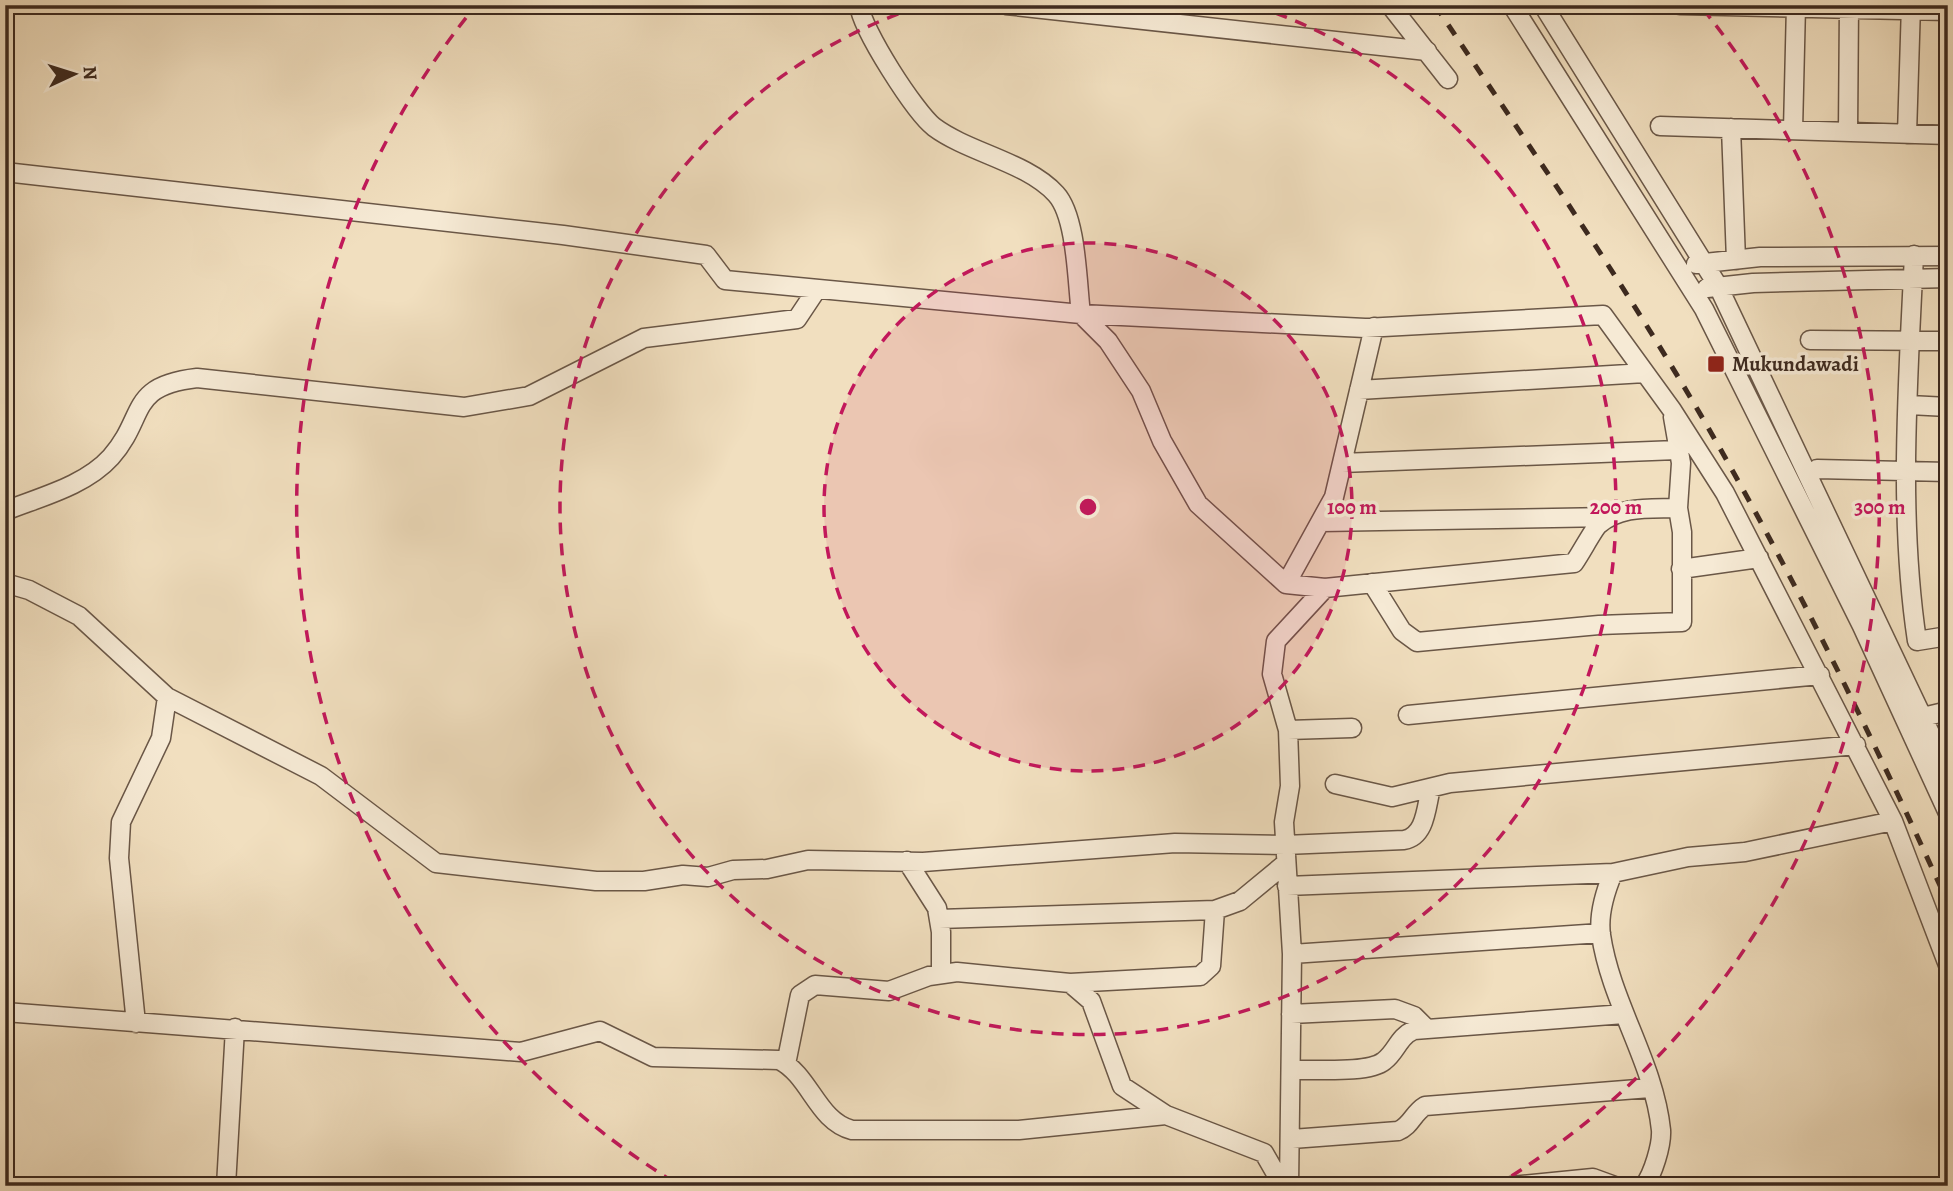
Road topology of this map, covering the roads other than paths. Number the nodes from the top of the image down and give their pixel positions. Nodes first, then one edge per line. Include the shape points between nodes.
1 (859, 5) edge
2 (1006, 5) edge
3 (1390, 5) edge
4 (1512, 5) edge
5 (1543, 5) edge
6 (1680, 5) edge
7 (1796, 6) edge
8 (1849, 7) edge
9 (1911, 8) edge
10 (1948, 11) edge
11 (1138, 12) edge
12 (1427, 51) junction
13 (1448, 79) dead end
14 (1660, 125) dead end
15 (1731, 128) junction
16 (1793, 130) junction
17 (1849, 132) junction
18 (1907, 134) junction
19 (1948, 135) edge
20 (5, 172) edge
21 (1914, 255) junction
22 (1948, 256) edge
23 (1736, 260) junction
24 (1705, 263) junction
25 (1678, 267) junction
26 (1913, 278) junction
27 (1948, 278) edge
28 (1718, 286) junction
29 (817, 289) junction
30 (1693, 291) junction
31 (1082, 314) junction
32 (1374, 327) junction
33 (1810, 340) dead end
34 (1911, 340) junction
35 (1948, 341) edge
36 (1645, 373) junction
37 (1359, 390) junction
38 (1909, 405) junction
39 (1948, 407) edge
40 (1672, 410) junction
41 (1677, 450) junction
42 (1342, 463) junction
43 (1817, 469) dead end
44 (1906, 471) junction
45 (1948, 472) edge
46 (1678, 508) junction
47 (5, 511) edge
48 (1611, 517) junction
49 (1321, 522) junction
50 (1759, 558) junction
51 (1682, 569) junction
52 (5, 583) edge
53 (1372, 583) junction
54 (1286, 584) junction
55 (1325, 588) junction
56 (1948, 636) edge
57 (1917, 641) junction
58 (1891, 657) junction
59 (1820, 676) junction
60 (167, 697) junction
61 (1948, 711) edge
62 (1408, 715) dead end
63 (1923, 717) junction
64 (1352, 729) dead end
65 (1288, 730) junction
66 (1856, 745) junction
67 (1947, 766) edge
68 (1335, 784) dead end
69 (1431, 788) junction
70 (1948, 813) edge
71 (1893, 821) junction
72 (1285, 854) junction
73 (907, 861) junction
74 (1613, 873) junction
75 (1287, 886) junction
76 (1215, 910) junction
77 (939, 919) junction
78 (1601, 933) junction
79 (1292, 954) junction
80 (1948, 965) edge
81 (941, 973) junction
82 (1070, 983) junction
83 (5, 1012) edge
84 (1291, 1014) junction
85 (1623, 1014) junction
86 (136, 1023) junction
87 (235, 1028) junction
88 (1426, 1028) junction
89 (786, 1064) junction
90 (1292, 1070) junction
91 (1650, 1088) junction
92 (1167, 1115) junction
93 (1292, 1139) junction
94 (226, 1186) edge
95 (1283, 1186) edge
96 (1289, 1186) edge
97 (1511, 1186) edge
98 (1615, 1186) edge
99 (1644, 1186) edge

1 - 31 street via 880,56 934,127 1057,194 1068,214
2 - 11 street
3 - 12 street
4 - 25 street
5 - 24 street
6 - 7 street
7 - 8 street
7 - 16 street
8 - 9 street
8 - 17 street
9 - 10 street
9 - 18 street
11 - 12 street
12 - 13 street
14 - 15 street
15 - 16 street
15 - 23 street
16 - 17 street
17 - 18 street
18 - 19 street
20 - 29 street via 705,255 725,280
21 - 22 street
21 - 23 street
21 - 26 street
23 - 24 street
24 - 25 street
24 - 28 street
25 - 30 street
26 - 27 street
26 - 28 street
26 - 34 street
28 - 30 street
28 - 58 street
29 - 31 street
29 - 47 street via 797,319 644,338 529,396 464,407 197,378 170,381 145,398 111,457 77,482
30 - 70 street via 1856,614
31 - 32 street
31 - 54 street via 1108,341 1141,391 1162,441 1198,504
32 - 36 street via 1603,315
32 - 37 street
33 - 34 street
34 - 35 street
34 - 38 street
36 - 37 street
36 - 40 street
37 - 42 street
38 - 39 street
38 - 44 street
40 - 41 street
40 - 50 street via 1725,493
41 - 42 street
41 - 46 street via 1681,463
42 - 49 street via 1334,497
43 - 44 street
44 - 45 street
44 - 57 street via 1910,595
46 - 48 street via 1620,510
46 - 51 street
48 - 49 street
48 - 53 street via 1596,527 1574,563
49 - 54 street
50 - 51 street
50 - 59 street
51 - 53 street via 1682,622 1417,642 1402,631
52 - 60 street via 29,590 79,617
53 - 55 street
54 - 55 street
55 - 65 street via 1276,641 1272,674
56 - 57 street
57 - 58 street
58 - 63 street
59 - 62 street
59 - 66 street
60 - 73 street via 321,776 436,863 596,881 643,881 683,875 708,877 808,860
60 - 86 street via 161,738 124,810 119,841
61 - 63 street
63 - 67 street
64 - 65 street
65 - 72 street
66 - 69 street
66 - 71 street
68 - 69 street via 1392,797
69 - 72 street via 1421,830 1413,838
71 - 74 street
71 - 80 street
72 - 73 street via 1175,843
72 - 75 street
72 - 76 street via 1240,901
73 - 77 street via 937,908
74 - 75 street
74 - 78 street via 1603,897
75 - 79 street
76 - 77 street
76 - 82 street via 1211,966 1200,976
77 - 81 street
78 - 79 street
78 - 85 street
79 - 84 street
81 - 82 street
81 - 89 street via 890,991 823,984 809,987 800,995
82 - 92 street via 1091,1001 1122,1086
83 - 86 street
84 - 88 street via 1395,1009 1414,1016
84 - 90 street
85 - 88 street
85 - 91 street via 1644,1061
86 - 87 street
87 - 89 street via 521,1052 600,1031 653,1057 779,1060
87 - 94 street
88 - 90 street via 1402,1035 1391,1054 1373,1067
89 - 92 street via 834,1122 852,1130 1019,1130
90 - 93 street
91 - 93 street via 1426,1106 1398,1131
91 - 99 street via 1661,1132
92 - 95 street via 1264,1153
93 - 96 street
97 - 98 street via 1593,1178

